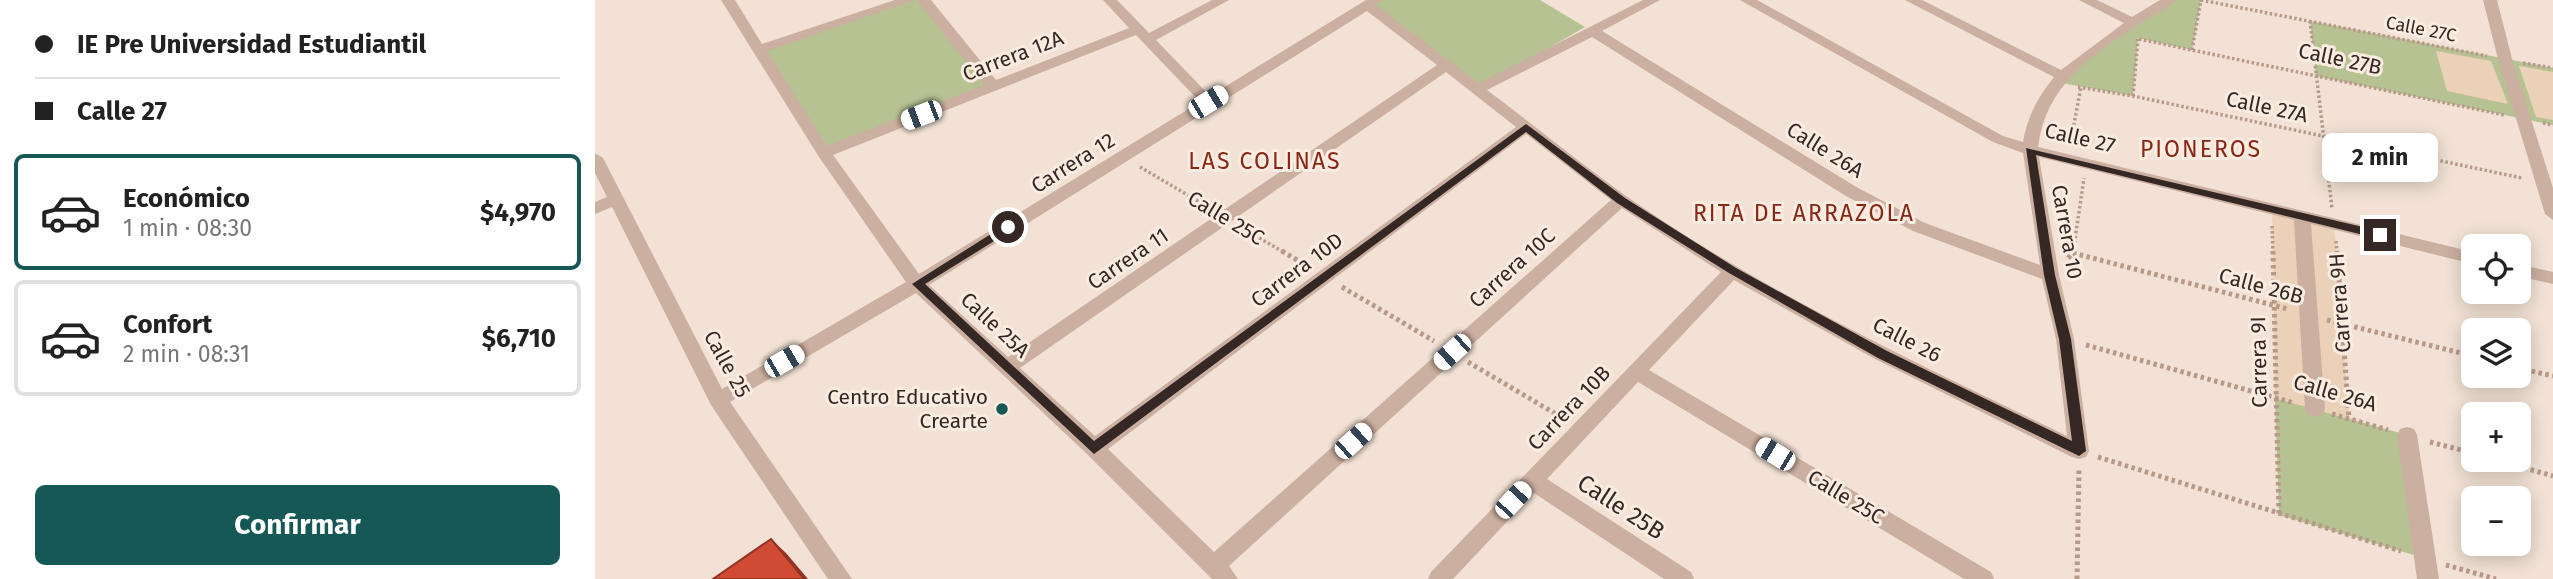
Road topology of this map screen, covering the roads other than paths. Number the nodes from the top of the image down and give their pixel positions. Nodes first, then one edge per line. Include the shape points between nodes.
1 (728, 0) edge
2 (908, 0) edge
3 (924, 0) edge
4 (1111, 0) edge
5 (1221, 0) edge
6 (1653, 0) edge
7 (1747, 0) edge
8 (1912, 0) edge
9 (2086, 0) edge
10 (2169, 0) edge
11 (2490, 0) edge
12 (1372, 3) edge
13 (2133, 22) junction
14 (1593, 31) junction
15 (1143, 34) junction
16 (758, 50) junction
17 (1446, 66) junction
18 (2059, 79) junction
19 (993, 86) junction
20 (1476, 90) junction
21 (1208, 102) junction
22 (1526, 127) junction
23 (2030, 150) junction
24 (824, 153) junction
25 (597, 165) edge
26 (616, 199) junction
27 (1621, 200) junction
28 (595, 208) edge
29 (2553, 215) edge
30 (2302, 216) junction
31 (2461, 255) edge
32 (1733, 271) junction
33 (2531, 273) edge
34 (2050, 275) junction
35 (2553, 278) edge
36 (917, 284) junction
37 (1007, 367) junction
38 (1636, 371) junction
39 (718, 400) junction
40 (2315, 409) road end
41 (2407, 435) road end
42 (1094, 448) junction
43 (2079, 451) joint
44 (1531, 480) junction
45 (2426, 569) edge
46 (1221, 572) edge
47 (841, 579) edge
48 (1439, 579) edge
49 (1681, 579) edge
50 (1983, 579) edge

1 - 16 street, Calle 25A
2 - 16 street
3 - 19 street
4 - 15 street
5 - 15 street
6 - 14 street
7 - 23 street, Calle 27 via 1969,125
8 - 18 street
9 - 13 street
10 - 13 street, Carrera 10
11 - 29 street
12 - 17 street, Calle 26
12 - 21 street, Carrera 12
13 - 18 street, Carrera 10
14 - 20 street
14 - 34 street, Calle 26A via 1852,192 1919,227
15 - 19 street, Carrera 12A
15 - 21 street
16 - 24 street, Calle 25A
17 - 20 street, Calle 26
17 - 37 street, Carrera 11
18 - 23 street, Carrera 10 via 2045,98
19 - 24 street, Carrera 12A
20 - 22 street, Calle 26
21 - 36 street, Carrera 12
22 - 27 street, Calle 26
22 - 42 street, Carrera 10D
23 - 30 street, Calle 27
23 - 34 street, Carrera 10
24 - 36 street, Calle 25A
25 - 26 street, Calle 25
26 - 28 street
26 - 39 street, Calle 25
27 - 32 street, Calle 26
27 - 46 street, Carrera 10C via 1452,352
30 - 31 street, Calle 27
30 - 40 street
32 - 38 street, Carrera 10B
32 - 43 street, Calle 26 via 1882,354
33 - 35 street
34 - 43 street, Carrera 10 via 2065,339
36 - 37 street, Calle 25A
36 - 39 street, Carrera 12
37 - 42 street, Calle 25A
38 - 44 street, Carrera 10B
38 - 50 street, Calle 25C
39 - 47 street, Calle 25
41 - 45 street
42 - 46 street, Calle 25A
44 - 48 street, Carrera 10B
44 - 49 street, Calle 25B

